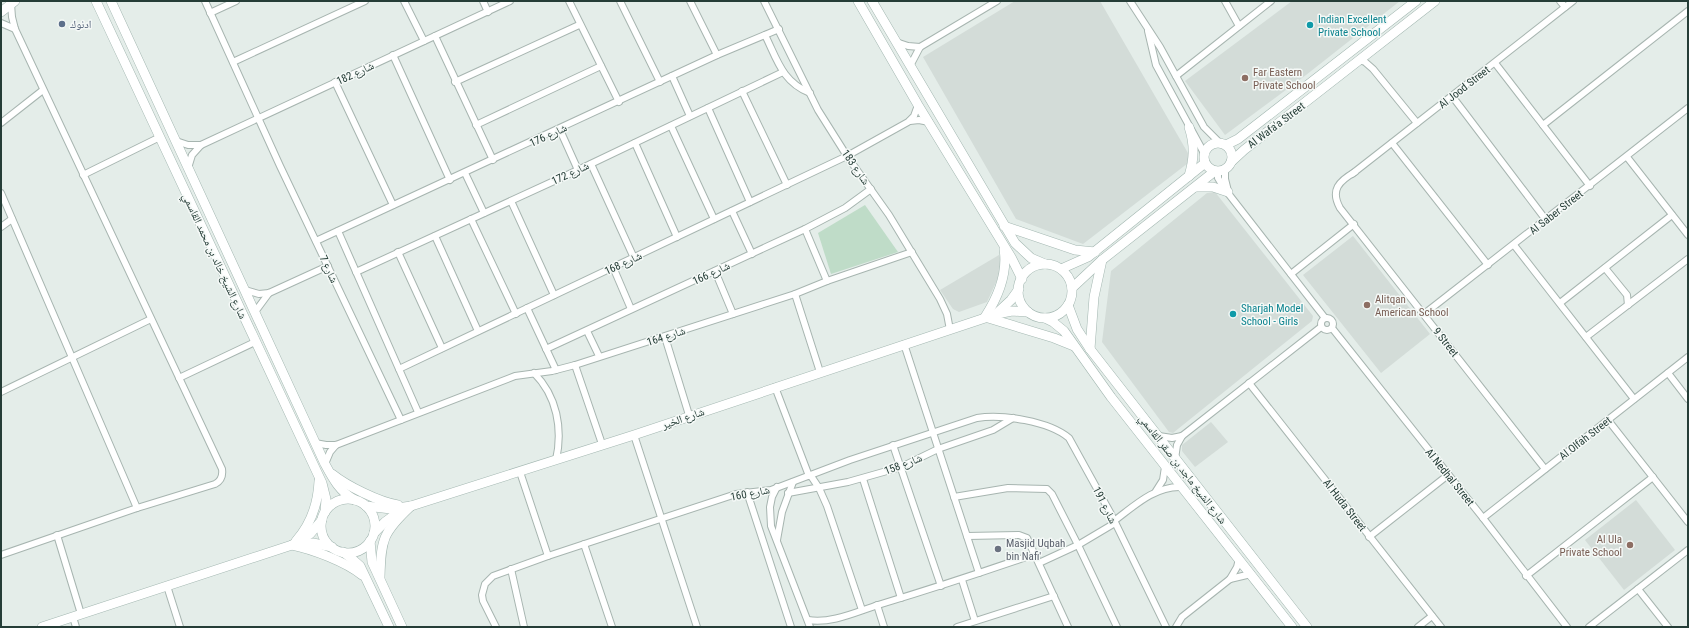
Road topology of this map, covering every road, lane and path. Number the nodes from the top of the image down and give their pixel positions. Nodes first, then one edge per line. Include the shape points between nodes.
1 (96, 1) edge
2 (111, 1) edge
3 (205, 1) edge
4 (236, 1) edge
5 (365, 1) edge
6 (404, 1) edge
7 (482, 1) edge
8 (510, 1) edge
9 (569, 1) edge
10 (620, 1) edge
11 (690, 1) edge
12 (764, 1) edge
13 (858, 1) edge
14 (872, 1) edge
15 (997, 1) edge
16 (1130, 1) edge
17 (1224, 1) edge
18 (1271, 1) edge
19 (1416, 1) edge
20 (1435, 1) edge
21 (1560, 1) edge
22 (1573, 1) edge
23 (14, 3) edge
24 (1405, 6) edge
25 (1565, 8) junction
26 (1688, 11) edge
27 (1, 12) edge
28 (488, 12) junction
29 (210, 13) junction
30 (1, 23) edge
31 (579, 25) junction
32 (1239, 26) junction
33 (15, 29) junction
34 (779, 29) junction
35 (1147, 30) junction
36 (765, 35) junction
37 (435, 36) junction
38 (424, 41) junction
39 (896, 42) junction
40 (920, 47) junction
41 (394, 55) junction
42 (718, 55) junction
43 (1359, 60) junction
44 (232, 62) junction
45 (1495, 62) junction
46 (601, 66) junction
47 (910, 66) junction
48 (783, 72) junction
49 (672, 76) junction
50 (1176, 76) junction
51 (336, 82) junction
52 (455, 82) junction
53 (660, 82) junction
54 (43, 90) junction
55 (742, 92) junction
56 (810, 93) junction
57 (1452, 96) junction
58 (619, 102) junction
59 (918, 105) junction
60 (708, 108) junction
61 (1688, 108) edge
62 (690, 116) junction
63 (258, 118) junction
64 (908, 122) junction
65 (929, 122) junction
66 (1, 123) edge
67 (1417, 123) junction
68 (476, 125) junction
69 (1543, 125) junction
70 (671, 126) junction
71 (1189, 127) junction
72 (560, 130) junction
73 (160, 137) junction
74 (176, 141) junction
75 (635, 143) junction
76 (1392, 143) junction
77 (1223, 144) junction
78 (201, 145) junction
79 (1204, 153) junction
80 (847, 156) junction
81 (1627, 157) junction
82 (494, 160) junction
83 (1205, 163) junction
84 (591, 164) junction
85 (188, 168) junction
86 (1222, 168) junction
87 (578, 170) junction
88 (465, 173) junction
89 (83, 175) junction
90 (1189, 177) junction
91 (450, 180) junction
92 (787, 185) junction
93 (1590, 186) junction
94 (1196, 187) junction
95 (871, 188) junction
96 (1228, 192) junction
97 (1, 193) edge
98 (511, 201) junction
99 (750, 202) junction
100 (393, 205) junction
101 (732, 211) junction
102 (484, 213) junction
103 (1672, 215) junction
104 (1347, 216) joint
105 (12, 219) junction
106 (471, 219) junction
107 (714, 219) junction
108 (1546, 220) junction
109 (1354, 224) junction
110 (1004, 226) junction
111 (1, 227) edge
112 (805, 229) junction
113 (338, 231) junction
114 (1688, 235) edge
115 (435, 236) junction
116 (677, 237) junction
117 (316, 241) junction
118 (1003, 244) junction
119 (1514, 245) junction
120 (398, 252) junction
121 (912, 252) junction
122 (1095, 252) junction
123 (752, 254) junction
124 (634, 258) junction
125 (1102, 260) junction
126 (1688, 260) edge
127 (1045, 264) junction
128 (1488, 265) junction
129 (328, 266) junction
130 (613, 267) junction
131 (1605, 268) junction
132 (1061, 269) junction
133 (715, 271) junction
134 (356, 272) junction
135 (1291, 274) junction
136 (1022, 278) junction
137 (828, 281) junction
138 (1072, 288) junction
139 (1018, 289) junction
140 (245, 290) junction
141 (269, 293) junction
142 (796, 294) junction
143 (554, 296) junction
144 (1560, 303) junction
145 (1068, 305) junction
146 (1628, 305) junction
147 (527, 308) junction
148 (631, 309) junction
149 (255, 312) junction
150 (1028, 312) junction
151 (516, 314) junction
152 (733, 314) junction
153 (997, 314) junction
154 (1424, 314) junction
155 (985, 318) junction
156 (1045, 318) junction
157 (1325, 318) junction
158 (151, 320) junction
159 (1321, 328) junction
160 (1332, 328) junction
161 (950, 330) junction
162 (478, 331) junction
163 (588, 331) junction
164 (665, 337) junction
165 (1586, 337) junction
166 (255, 342) junction
167 (904, 344) junction
168 (1074, 346) junction
169 (442, 348) junction
170 (546, 349) junction
171 (1090, 349) junction
172 (599, 356) junction
173 (1688, 357) edge
174 (72, 358) junction
175 (575, 365) junction
176 (399, 369) junction
177 (556, 370) junction
178 (820, 372) junction
179 (534, 373) junction
180 (1668, 373) junction
181 (179, 378) junction
182 (1249, 383) junction
183 (775, 387) junction
184 (1, 392) edge
185 (1634, 399) junction
186 (1688, 399) edge
187 (418, 412) junction
188 (689, 415) junction
189 (1013, 418) junction
190 (401, 420) junction
191 (1608, 420) junction
192 (932, 433) junction
193 (634, 435) junction
194 (1157, 436) junction
195 (1182, 436) junction
196 (315, 443) junction
197 (602, 444) junction
198 (336, 445) junction
199 (893, 446) junction
200 (938, 449) junction
201 (1175, 459) junction
202 (556, 460) junction
203 (325, 464) junction
204 (901, 467) junction
205 (1165, 467) junction
206 (1545, 469) junction
207 (520, 472) junction
208 (330, 473) junction
209 (1448, 475) junction
210 (810, 476) junction
211 (1653, 477) junction
212 (320, 478) junction
213 (863, 479) junction
214 (793, 482) junction
215 (777, 487) junction
216 (1181, 487) junction
217 (819, 488) junction
218 (1156, 491) junction
219 (747, 492) junction
220 (788, 493) junction
221 (954, 497) junction
222 (355, 500) junction
223 (366, 506) junction
224 (411, 506) junction
225 (137, 508) junction
226 (324, 516) junction
227 (1483, 518) junction
228 (661, 519) junction
229 (1114, 522) junction
230 (1688, 522) edge
231 (771, 526) junction
232 (759, 529) junction
233 (58, 535) junction
234 (967, 536) junction
235 (372, 537) junction
236 (1369, 537) junction
237 (777, 542) junction
238 (584, 544) junction
239 (292, 545) junction
240 (1078, 545) junction
241 (332, 547) junction
242 (1688, 550) edge
243 (342, 551) junction
244 (1035, 554) junction
245 (1, 555) edge
246 (548, 556) junction
247 (1239, 559) junction
248 (1039, 563) junction
249 (511, 569) junction
250 (979, 573) junction
251 (1250, 574) junction
252 (1526, 576) junction
253 (380, 579) junction
254 (1230, 579) junction
255 (367, 580) junction
256 (962, 580) junction
257 (167, 586) junction
258 (941, 586) junction
259 (1638, 589) junction
260 (1054, 596) junction
261 (901, 598) junction
262 (877, 605) junction
263 (862, 610) junction
264 (77, 615) junction
265 (1432, 616) junction
266 (808, 620) junction
267 (975, 621) junction
268 (42, 627) edge
269 (76, 627) edge
270 (180, 627) edge
271 (389, 627) edge
272 (402, 627) edge
273 (496, 627) edge
274 (524, 627) edge
275 (612, 627) edge
276 (696, 627) edge
277 (791, 627) edge
278 (810, 627) edge
279 (884, 627) edge
280 (957, 627) edge
281 (1068, 627) edge
282 (1117, 627) edge
283 (1166, 627) edge
284 (1176, 627) edge
285 (1292, 627) edge
286 (1307, 627) edge
287 (1418, 627) edge
288 (1441, 627) edge
289 (1567, 627) edge
290 (1589, 627) edge
291 (1668, 627) edge

1 - 73 street, شارع الشيخ خالد بن محمد القاسمي
2 - 74 street, شارع الشيخ خالد بن محمد القاسمي
3 - 29 street, شارع 7
4 - 29 street
5 - 44 street
6 - 38 street
7 - 28 street
8 - 28 street, شارع 182
9 - 31 street
10 - 53 street
11 - 42 street
12 - 34 street, شارع 183
13 - 59 street
14 - 39 street
15 - 40 street
16 - 35 street
17 - 32 street
18 - 32 street
19 - 24 street, Al Wafa'a Street
20 - 43 street, Al Wafa'a Street
21 - 25 street
22 - 25 street, Al Jood Street
23 - 27 street
23 - 33 street via 12,17
24 - 77 street, Al Wafa'a Street via 1238,139
25 - 45 street, Al Jood Street
26 - 69 street
28 - 37 street, شارع 182
29 - 44 street, شارع 7
30 - 33 street
31 - 46 street
31 - 52 street
32 - 50 street
33 - 54 street
34 - 36 street, شارع 176
34 - 56 street, شارع 183
35 - 50 street
35 - 71 street via 1156,65
36 - 42 street, شارع 176
36 - 48 street
37 - 38 street, شارع 182
37 - 52 street
38 - 41 street, شارع 182
39 - 40 street
39 - 47 street
40 - 47 street
41 - 51 street, شارع 182
41 - 91 street
42 - 49 street, شارع 176
43 - 67 street via 1373,69
43 - 86 street, Al Wafa'a Street
44 - 63 street, شارع 7
45 - 57 street, Al Jood Street
45 - 69 street
46 - 58 street
46 - 68 street
47 - 110 street
48 - 55 street, شارع 172
48 - 56 street via 793,84
49 - 53 street, شارع 176
49 - 62 street
50 - 77 street via 1204,127
51 - 63 street, شارع 182
51 - 100 street
52 - 68 street
53 - 58 street, شارع 176
54 - 66 street
54 - 89 street
55 - 60 street, شارع 172
55 - 92 street
56 - 80 street, شارع 183
57 - 67 street, Al Jood Street
57 - 108 street
58 - 72 street, شارع 176
59 - 64 street via 914,116
59 - 65 street
60 - 62 street, شارع 172
60 - 99 street
61 - 81 street, Al Saber Street
62 - 70 street, شارع 172
63 - 78 street, شارع 182
63 - 117 street, شارع 7
64 - 65 street
64 - 80 street, شارع 168
65 - 118 street
67 - 76 street, Al Jood Street
68 - 82 street
69 - 93 street
70 - 75 street, شارع 172
70 - 107 street
71 - 79 street
71 - 90 street via 1194,151
72 - 82 street, شارع 176
72 - 87 street
73 - 89 street
73 - 166 street, شارع الشيخ خالد بن محمد القاسمي
74 - 78 street via 188,145
74 - 85 street, شارع الشيخ خالد بن محمد القاسمي
75 - 84 street, شارع 172
75 - 116 street
76 - 104 street, Al Jood Street via 1343,180 1336,191 1338,204
76 - 128 street
77 - 79 street via 1208,146
77 - 86 street via 1231,151
78 - 85 street via 192,155
79 - 83 street
80 - 92 street, شارع 168
80 - 95 street, شارع 183
81 - 93 street, Al Saber Street
81 - 103 street
82 - 88 street, شارع 176
83 - 86 street via 1211,170
83 - 90 street
84 - 87 street, شارع 172
84 - 124 street
85 - 140 street, شارع الشيخ خالد بن محمد القاسمي
86 - 94 street, Al Wafa'a Street
86 - 96 street
87 - 98 street, شارع 172
88 - 91 street, شارع 176
88 - 102 street
89 - 158 street
90 - 122 street
91 - 100 street, شارع 176
92 - 99 street, شارع 168
93 - 108 street, Al Saber Street
94 - 96 street
94 - 125 street, Al Wafa'a Street
95 - 112 street, شارع 166 via 841,210
95 - 121 street, شارع 183
96 - 135 street
97 - 105 street
98 - 102 street, شارع 172
98 - 143 street
99 - 101 street, شارع 168
100 - 113 street, شارع 176
101 - 107 street, شارع 168
101 - 123 street
102 - 106 street, شارع 172
103 - 114 street
103 - 131 street
104 - 109 street, 9 Street
105 - 111 street
105 - 174 street
106 - 115 street, شارع 172
106 - 151 street
107 - 116 street, شارع 168
108 - 119 street, Al Saber Street
109 - 135 street
109 - 154 street, 9 Street
110 - 122 street via 1082,252
110 - 127 street via 1020,248 1031,258
112 - 123 street, شارع 166
112 - 137 street
113 - 117 street, شارع 176
113 - 134 street
115 - 120 street, شارع 172
115 - 162 street
116 - 124 street, شارع 168
117 - 129 street, شارع 7
118 - 136 street
118 - 155 street via 1003,277
119 - 128 street, Al Saber Street
119 - 144 street
120 - 134 street, شارع 172
120 - 169 street
121 - 137 street, شارع 164
121 - 161 street, شارع 183 via 944,306
122 - 132 street
123 - 133 street, شارع 166
124 - 130 street, شارع 168
125 - 138 street, Al Wafa'a Street
125 - 171 street via 1093,304
126 - 146 street
127 - 132 street
127 - 136 street via 1034,267
128 - 154 street, Al Saber Street
129 - 141 street
129 - 190 street, شارع 7
130 - 143 street, شارع 168
130 - 148 street
131 - 144 street
131 - 146 street via 1627,296
132 - 138 street via 1068,277
133 - 148 street, شارع 166
133 - 152 street
134 - 176 street
135 - 157 street
136 - 139 street
137 - 142 street, شارع 164
138 - 145 street via 1072,297
139 - 150 street via 1021,302
139 - 153 street, شارع الخير
140 - 141 street via 259,294
140 - 149 street, شارع الشيخ خالد بن محمد القاسمي
141 - 149 street
142 - 152 street, شارع 164
142 - 178 street
143 - 147 street, شارع 168
144 - 165 street
145 - 156 street via 1058,315
145 - 171 street, شارع الشيخ ماجد بن صقر القاسمي via 1077,329
146 - 165 street
147 - 151 street, شارع 168
147 - 170 street
148 - 163 street, شارع 166
149 - 196 street, شارع الشيخ خالد بن محمد القاسمي
150 - 153 street, شارع الخير via 1012,311
150 - 156 street
151 - 162 street, شارع 168
152 - 164 street, شارع 164
153 - 155 street, شارع الخير
154 - 206 street, 9 Street
155 - 161 street, شارع الخير
155 - 168 street
156 - 168 street, شارع الشيخ ماجد بن صقر القاسمي via 1059,326
157 - 159 street via 1321,322
157 - 160 street via 1331,320
158 - 174 street
158 - 181 street
159 - 160 street
159 - 182 street
160 - 209 street, Al Nedhal Street
161 - 167 street, شارع الخير
162 - 169 street, شارع 168
163 - 170 street, شارع 166
163 - 172 street
164 - 172 street, شارع 164
164 - 188 street
165 - 185 street
166 - 181 street
166 - 212 street, شارع الشيخ خالد بن محمد القاسمي
167 - 178 street, شارع الخير
167 - 192 street
168 - 205 street, شارع الشيخ ماجد بن صقر القاسمي
169 - 176 street, شارع 168
170 - 177 street
171 - 194 street, شارع الشيخ ماجد بن صقر القاسمي
172 - 175 street, شارع 164
173 - 180 street, Al Olfah Street
174 - 184 street
174 - 225 street
175 - 177 street, شارع 164
175 - 197 street
176 - 187 street
177 - 179 street, شارع 164
178 - 183 street, شارع الخير
179 - 187 street, شارع 164 via 511,377
179 - 202 street via 548,391 556,412 559,436
180 - 185 street, Al Olfah Street
180 - 186 street
181 - 225 street via 222,469 222,478 215,484
182 - 195 street
182 - 236 street, Al Huda Street
183 - 188 street, شارع الخير
183 - 210 street
185 - 191 street, Al Olfah Street
187 - 190 street, شارع 164
188 - 193 street, شارع الخير
189 - 192 street, شارع 160 via 977,418
189 - 200 street, شارع 158 via 993,430
189 - 229 street, شارع 191 via 1064,433 1069,438
190 - 198 street, شارع 164
191 - 206 street, Al Olfah Street
191 - 211 street
192 - 199 street, شارع 160
192 - 200 street
193 - 197 street, شارع الخير
193 - 228 street
194 - 195 street
194 - 201 street, شارع الشيخ ماجد بن صقر القاسمي
195 - 201 street via 1177,445
196 - 198 street
196 - 203 street, شارع الشيخ خالد بن محمد القاسمي
197 - 202 street, شارع الخير
198 - 203 street
199 - 204 street
199 - 210 street, شارع 160
200 - 204 street, شارع 158
200 - 221 street
201 - 286 street, شارع الشيخ ماجد بن صقر القاسمي
202 - 207 street, شارع الخير
203 - 208 street, شارع الشيخ خالد بن محمد القاسمي
204 - 213 street, شارع 158
204 - 258 street
205 - 216 street, شارع الشيخ ماجد بن صقر القاسمي
205 - 218 street via 1163,480
206 - 227 street, Al Olfah Street
207 - 224 street, شارع الخير
207 - 246 street
208 - 222 street, شارع الشيخ خالد بن محمد القاسمي via 342,491
208 - 224 street via 384,501
209 - 227 street, Al Nedhal Street
209 - 236 street
210 - 214 street, شارع 160
210 - 217 street
211 - 230 street
211 - 252 street
212 - 226 street, شارع الشيخ خالد بن محمد القاسمي via 325,493
212 - 239 street via 313,513 305,529
213 - 217 street, شارع 158
213 - 261 street
214 - 215 street, شارع 160
214 - 220 street
215 - 219 street, شارع 160 via 766,491
215 - 231 street via 770,507
216 - 218 street
216 - 247 street, شارع الشيخ ماجد بن صقر القاسمي
217 - 220 street, شارع 158
217 - 263 street
218 - 229 street
219 - 228 street, شارع 160
219 - 232 street
220 - 237 street
221 - 234 street
221 - 240 street via 1008,488 1044,488 1052,494
222 - 223 street
222 - 226 street via 337,502
223 - 224 street, شارع الخير via 391,509
223 - 235 street via 374,519
224 - 235 street via 391,517
224 - 253 street via 393,524 384,539
225 - 233 street
226 - 239 street via 310,534
226 - 241 street via 324,537
227 - 252 street, Al Nedhal Street
228 - 238 street, شارع 160
228 - 276 street
229 - 240 street
229 - 283 street, شارع 191
231 - 232 street
231 - 237 street
232 - 277 street
233 - 245 street
233 - 264 street
234 - 244 street via 1023,536 1030,541
234 - 250 street
235 - 243 street via 364,547 355,552
235 - 253 street via 371,556
236 - 265 street, Al Huda Street
237 - 266 street
238 - 246 street, شارع 160
238 - 275 street
239 - 241 street via 307,543
239 - 255 street via 351,567
239 - 257 street
240 - 248 street
240 - 282 street
241 - 243 street
242 - 259 street
243 - 255 street via 356,562
244 - 248 street
244 - 250 street
246 - 249 street, شارع 160
247 - 251 street, شارع الشيخ ماجد بن صقر القاسمي
247 - 254 street
248 - 260 street
249 - 273 street, شارع 160 via 488,579 482,590 483,601
249 - 274 street
250 - 256 street
251 - 254 street
251 - 285 street, شارع الشيخ ماجد بن صقر القاسمي
252 - 289 street, Al Nedhal Street
253 - 272 street
254 - 284 street via 1182,617
255 - 271 street
256 - 258 street
256 - 267 street
257 - 264 street
257 - 270 street
258 - 261 street
259 - 290 street
259 - 291 street
260 - 267 street
260 - 281 street
261 - 262 street
262 - 263 street
262 - 279 street
263 - 266 street via 824,621
264 - 268 street
264 - 269 street
265 - 287 street
265 - 288 street, Al Huda Street
266 - 278 street
267 - 280 street

